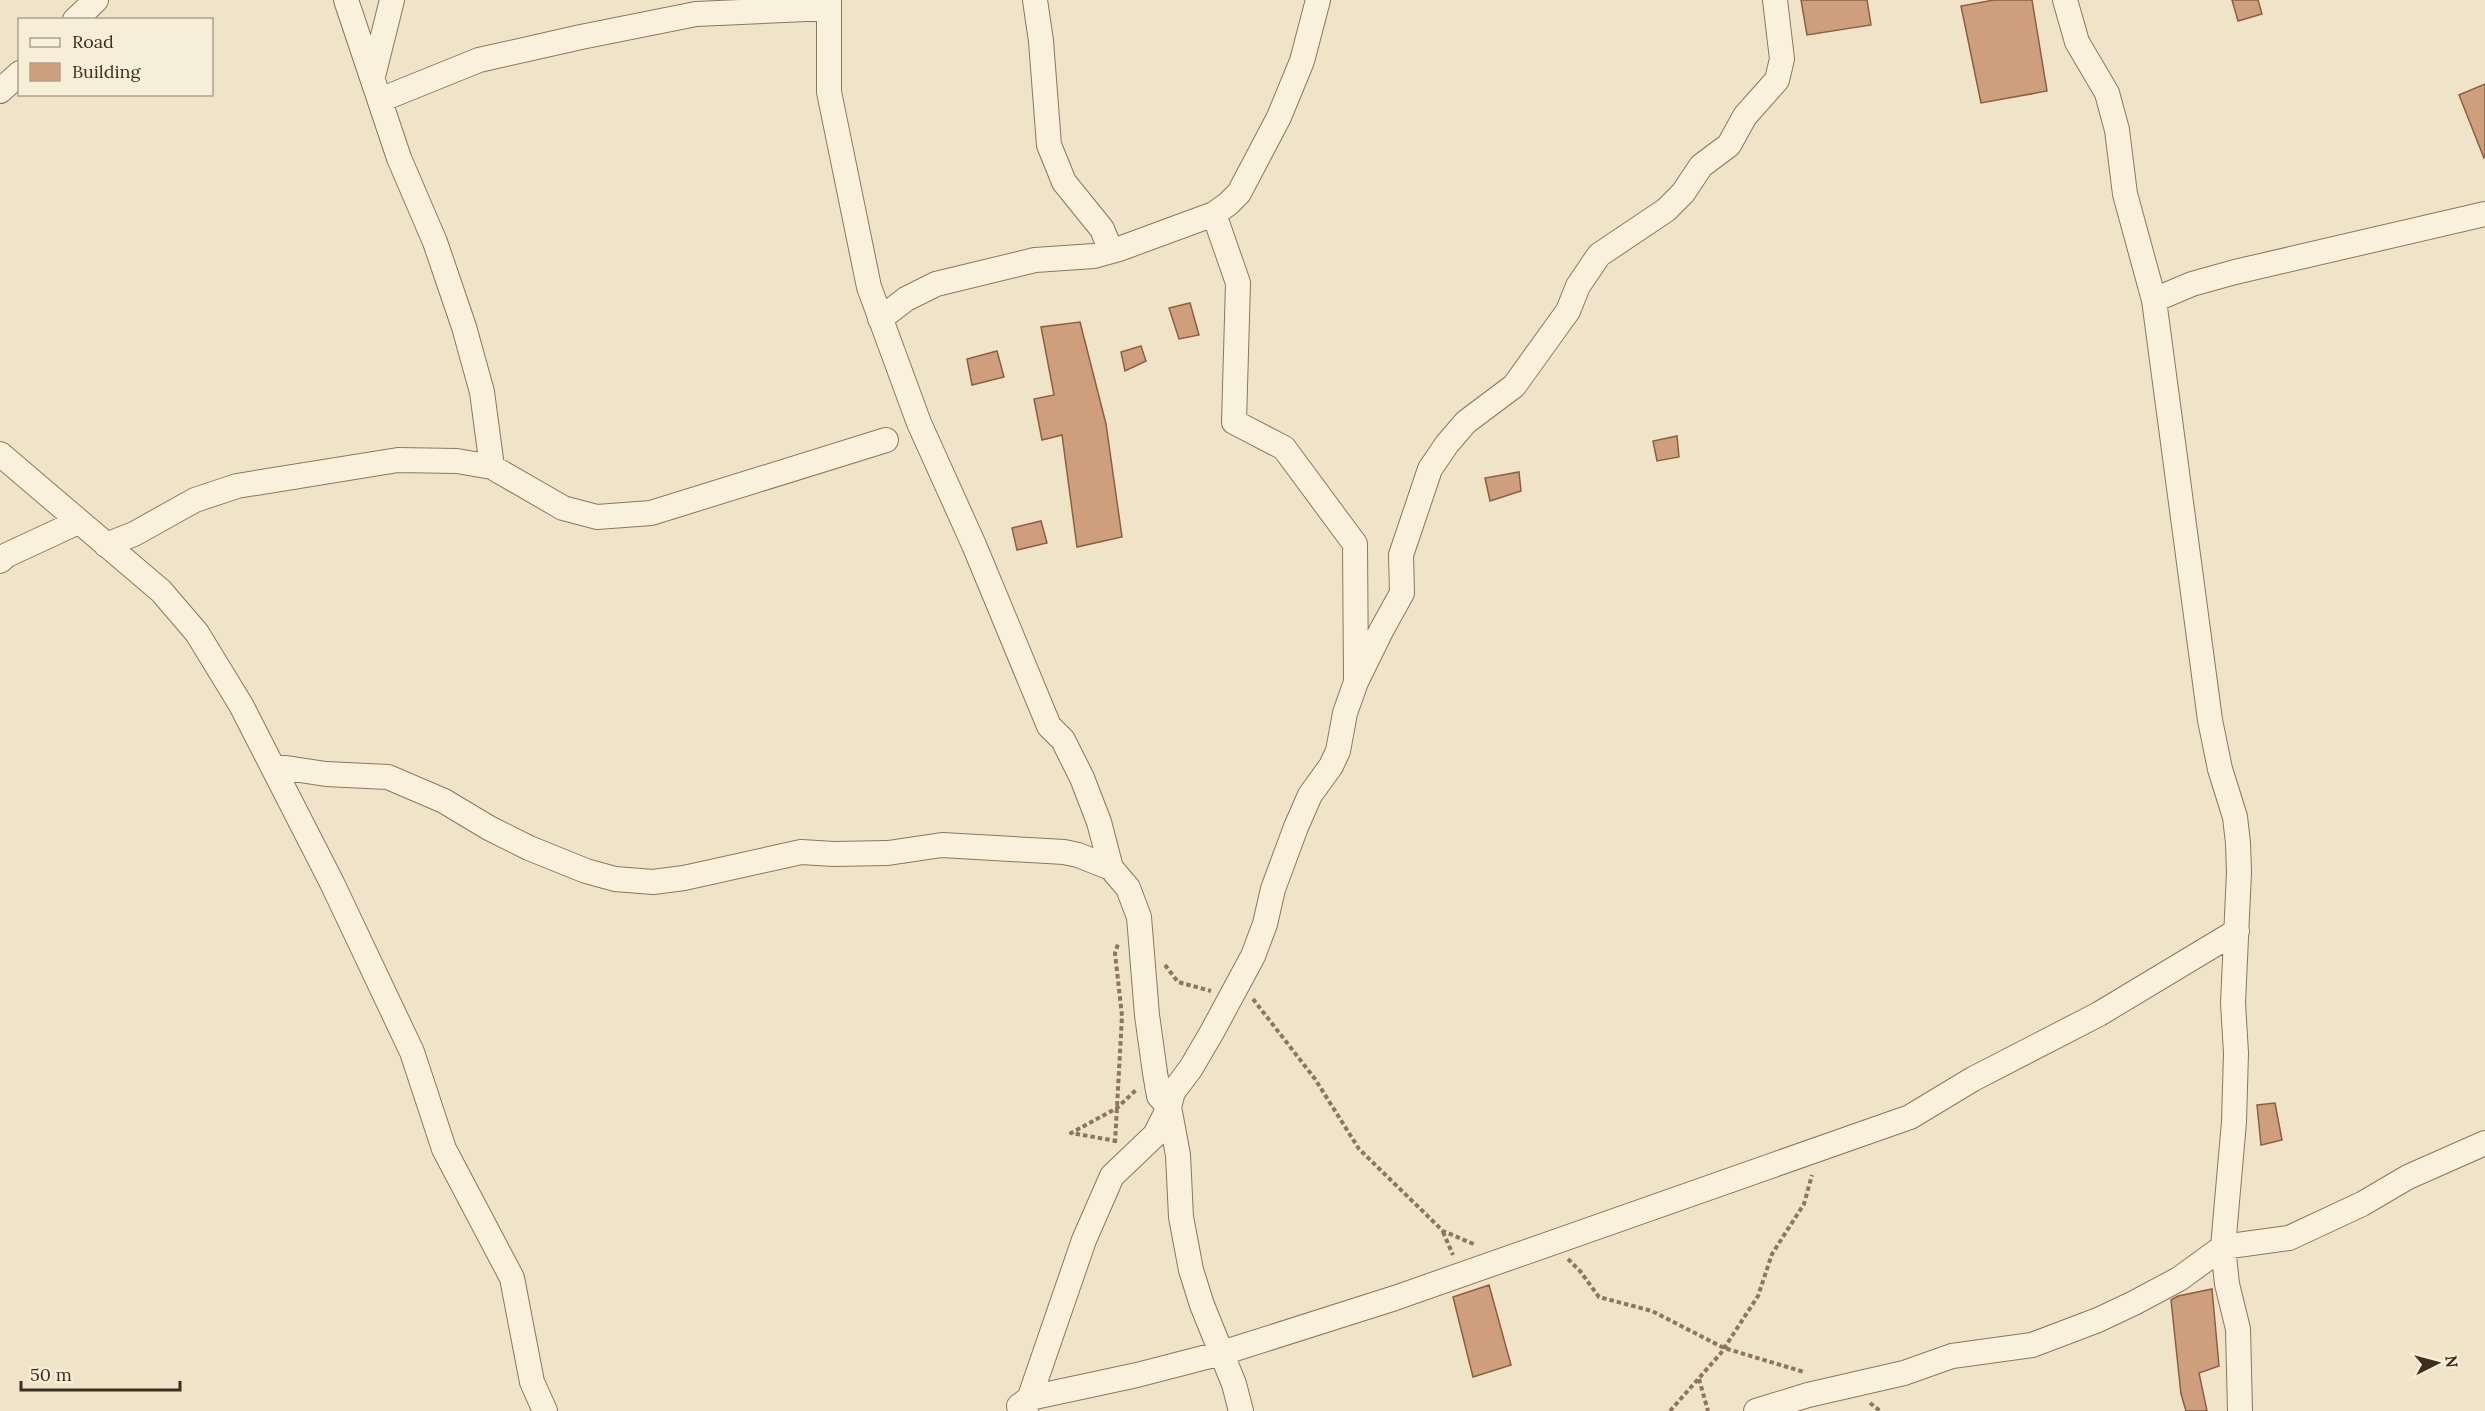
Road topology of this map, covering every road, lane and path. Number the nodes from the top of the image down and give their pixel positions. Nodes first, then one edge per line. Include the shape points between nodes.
1 (96, 0) edge
2 (346, 0) edge
3 (392, 0) edge
4 (1035, 0) edge
5 (1318, 0) edge
6 (1775, 0) edge
7 (2065, 0) edge
8 (829, 4) edge
9 (77, 18) edge
10 (18, 75) edge
11 (372, 77) junction
12 (0, 91) edge
13 (380, 100) junction
14 (1214, 214) junction
15 (2485, 214) edge
16 (1111, 251) junction
17 (2154, 300) junction
18 (880, 319) junction
19 (886, 440) dead end
20 (0, 454) edge
21 (492, 466) junction
22 (78, 522) junction
23 (106, 545) junction
24 (0, 561) edge
25 (1356, 682) junction
26 (273, 766) junction
27 (1111, 868) junction
28 (2237, 931) junction
29 (1160, 958) dead end
30 (1239, 982) junction
31 (1122, 1016) dead end
32 (1155, 1073) junction
33 (1169, 1107) junction
34 (1117, 1108) junction
35 (1115, 1141) junction
36 (2485, 1143) edge
37 (1144, 1145) junction
38 (1820, 1149) junction
39 (1112, 1176) junction
40 (2227, 1208) junction
41 (2274, 1242) junction
42 (1553, 1244) junction
43 (2223, 1247) junction
44 (1510, 1258) junction
45 (1724, 1348) junction
46 (1222, 1353) junction
47 (1805, 1372) dead end
48 (1699, 1378) junction
49 (1848, 1386) junction
50 (1023, 1407) edge
51 (545, 1411) edge
52 (1241, 1411) edge
53 (1670, 1411) edge
54 (1708, 1411) edge
55 (1756, 1411) edge
56 (1880, 1411) edge
57 (2240, 1411) edge

1 - 9 street
2 - 11 street
3 - 11 street
4 - 16 street via 1049,145 1064,182 1102,229
5 - 14 street via 1302,61 1279,117 1239,193
6 - 25 street via 1782,59 1777,80 1745,117 1729,145 1701,166 1666,210 1599,255 1564,316 1514,386 1466,423 1430,469 1401,555 1402,593
7 - 17 street via 2077,42 2107,93 2117,130 2125,194
8 - 13 street via 696,14 581,37 479,60
8 - 18 street via 829,92 869,287
10 - 12 street
11 - 13 street
13 - 21 street via 464,327 482,393
14 - 16 street
14 - 25 street via 1239,283 1234,422 1284,448 1355,544
15 - 17 street via 2235,272
16 - 18 street via 1035,260 936,284 906,299
17 - 28 street via 2210,720 2235,817 2239,872
18 - 27 street via 919,423 1049,726 1063,740 1082,778
19 - 21 street via 651,513 597,517 563,508
20 - 22 street
21 - 23 street via 398,460 237,486 195,500
22 - 23 street
22 - 24 street
23 - 26 street via 161,591 197,633
25 - 30 street via 1338,751 1305,806 1265,924
26 - 27 street via 388,777 444,801 529,848 615,879 653,882 684,878 801,852 888,853 942,845 1054,850
26 - 51 street via 412,1052 444,1149 507,1266 532,1382
27 - 32 street via 1128,888 1139,917
28 - 38 street via 2099,1014 1973,1079 1910,1117
28 - 40 street via 2233,1003 2235,1122
29 - 30 path via 1178,982 1216,992
30 - 33 street via 1173,1092
30 - 44 path via 1316,1079 1359,1149 1443,1231
31 - 34 path
32 - 33 street via 1159,1096
32 - 34 path
33 - 37 street via 1155,1135
33 - 46 street via 1191,1270
34 - 35 path
34 - 35 path via 1071,1133
35 - 37 path
35 - 39 path
36 - 41 street
37 - 39 street
38 - 42 street
38 - 45 path via 1804,1204 1772,1254 1758,1296
39 - 50 street via 1084,1240
40 - 41 street via 2245,1228
40 - 43 street
41 - 43 street
42 - 44 street
42 - 45 path via 1581,1271 1599,1297 1652,1311
43 - 49 street via 2179,1279 2134,1303 2032,1346 1952,1356 1904,1373
43 - 57 street via 2238,1329
44 - 46 street
45 - 47 path
45 - 48 path
46 - 50 street
46 - 52 street
48 - 53 path
48 - 54 path
49 - 55 street
49 - 56 path

